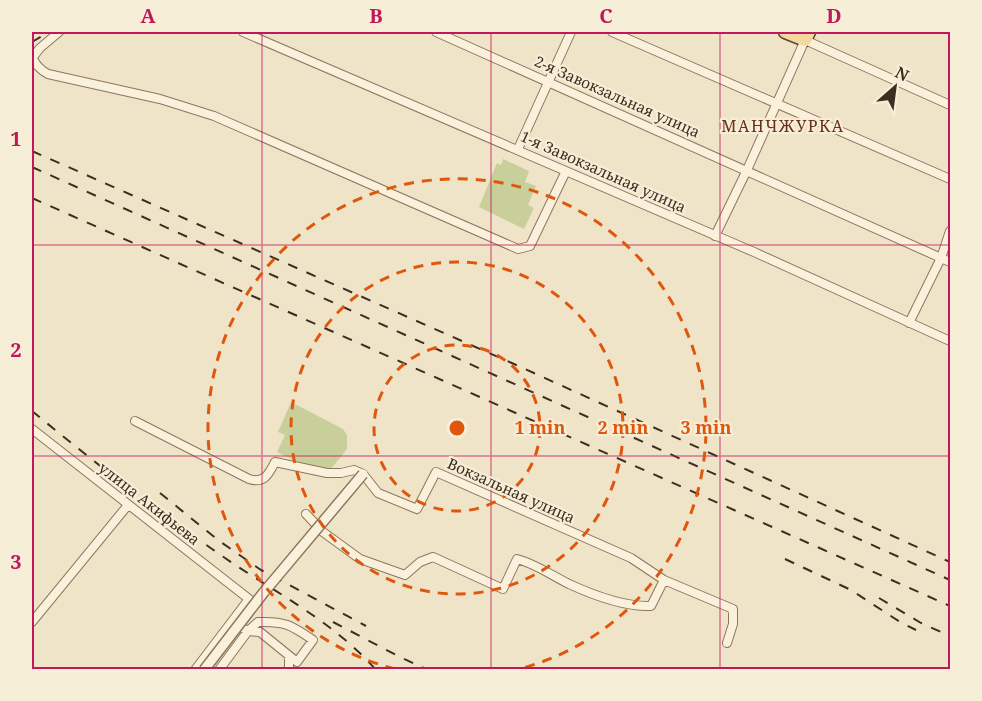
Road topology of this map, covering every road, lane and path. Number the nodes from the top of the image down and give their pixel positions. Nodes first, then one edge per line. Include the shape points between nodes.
1 (59, 32) edge
2 (243, 32) edge
3 (436, 32) edge
4 (571, 32) edge
5 (612, 32) edge
6 (785, 32) edge
7 (807, 36) edge
8 (549, 81) junction
9 (777, 103) junction
10 (951, 105) edge
11 (518, 149) junction
12 (566, 171) junction
13 (747, 171) junction
14 (951, 179) edge
15 (951, 231) edge
16 (715, 236) junction
17 (941, 258) junction
18 (951, 262) edge
19 (909, 322) junction
20 (951, 341) edge
21 (135, 421) dead end
22 (32, 429) edge
23 (366, 477) junction
24 (128, 505) junction
25 (306, 514) dead end
26 (664, 580) junction
27 (32, 622) edge
28 (231, 622) junction
29 (248, 631) junction
30 (727, 642) dead end
31 (289, 656) junction
32 (195, 669) edge
33 (204, 669) edge
34 (219, 669) edge
35 (289, 669) edge

1 - 12 street via 33,57 48,74 160,99 214,116 518,249 530,246
2 - 11 street, 1-я Завокзальная улица
3 - 8 street, 2-я Завокзальная улица
4 - 8 street
5 - 9 street
6 - 7 main road
7 - 9 street
7 - 10 street
8 - 11 street
8 - 13 street, 2-я Завокзальная улица
9 - 13 street
9 - 14 street
11 - 12 street, 1-я Завокзальная улица
12 - 16 street, 1-я Завокзальная улица
13 - 16 street
13 - 17 street, 2-я Завокзальная улица
15 - 17 street
16 - 19 street, 1-я Завокзальная улица
17 - 18 street, 2-я Завокзальная улица
17 - 19 street
19 - 20 street, 1-я Завокзальная улица
21 - 23 street via 255,481 263,479 275,462 327,473 354,470
22 - 24 street, улица Акифьева
23 - 26 street, Вокзальная улица via 378,493 417,509 436,472 631,558
23 - 33 street, bridge via 264,592
24 - 27 street
24 - 28 street, улица Акифьева via 249,599
25 - 26 street via 360,559 405,575 433,556 503,589 517,559 603,597 639,607 651,606
26 - 30 street, Вокзальная улица via 733,609
28 - 29 street
28 - 32 street
29 - 31 street via 260,633
29 - 31 street via 258,622 279,621 313,640 297,662
29 - 34 street
31 - 35 street

